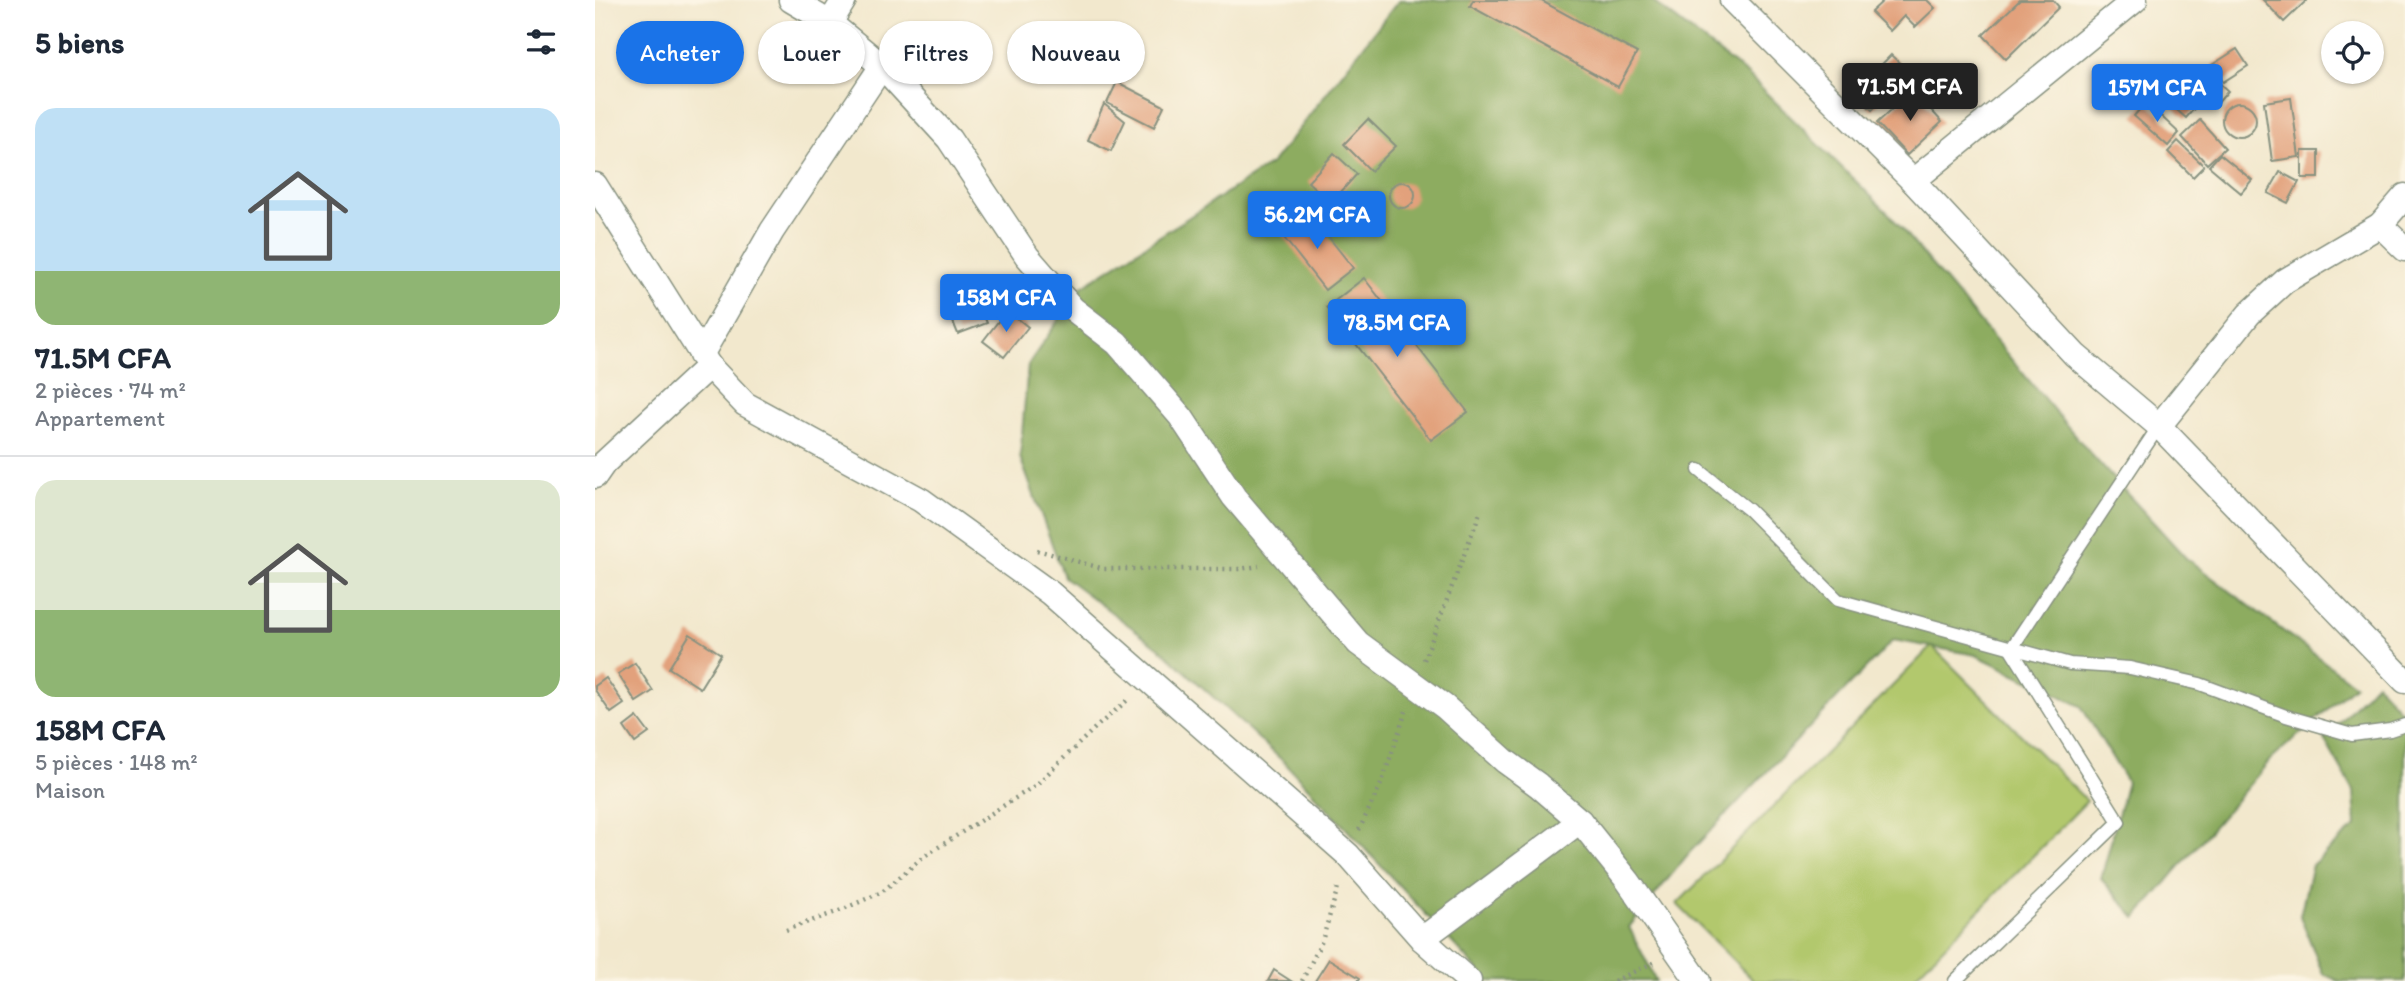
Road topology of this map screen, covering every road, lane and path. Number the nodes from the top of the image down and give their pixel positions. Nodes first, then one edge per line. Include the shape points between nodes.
1 (791, 0) edge
2 (844, 0) edge
3 (1732, 0) edge
4 (2135, 0) edge
5 (827, 21) edge
6 (831, 21) edge
7 (865, 52) edge
8 (879, 64) edge
9 (879, 70) edge
10 (899, 84) edge
11 (1913, 181) junction
12 (595, 185) edge
13 (2405, 196) edge
14 (2380, 225) junction
15 (2405, 248) edge
16 (705, 360) junction
17 (2159, 426) junction
18 (1699, 470) dead end
19 (595, 476) edge
20 (1481, 510) dead end
21 (1031, 548) dead end
22 (1288, 561) junction
23 (2011, 649) junction
24 (2405, 681) edge
25 (1149, 682) junction
26 (1415, 686) junction
27 (2405, 726) edge
28 (1580, 821) junction
29 (1348, 855) junction
30 (786, 930) dead end
31 (1422, 939) junction
32 (1683, 959) junction
33 (1303, 981) edge
34 (1469, 981) edge
35 (1614, 981) edge
36 (1697, 981) edge
37 (1955, 981) edge

1 - 5 street
2 - 6 street
3 - 11 street
4 - 11 street
7 - 8 street
9 - 16 street via 772,231
10 - 22 street via 949,139 1027,256 1073,309 1117,344 1181,417 1234,498
11 - 17 street via 2075,355
12 - 16 street
13 - 14 street
14 - 15 street
14 - 17 street via 2285,281 2249,314
16 - 19 street
16 - 25 street via 745,404 921,500 1028,577
17 - 23 lane
17 - 24 street
18 - 23 lane via 1749,510 1838,600
20 - 26 path
21 - 22 path via 1104,569 1240,569
22 - 26 street via 1358,643
23 - 27 lane via 2070,664 2130,668 2200,684 2352,735
23 - 37 lane via 2119,822
25 - 29 street
25 - 30 path via 1036,785 923,858 882,892
26 - 28 street
26 - 29 path via 1382,782
28 - 31 street
28 - 32 street
29 - 31 street
29 - 33 path via 1322,941
31 - 34 street
32 - 35 path via 1654,962
32 - 36 street

